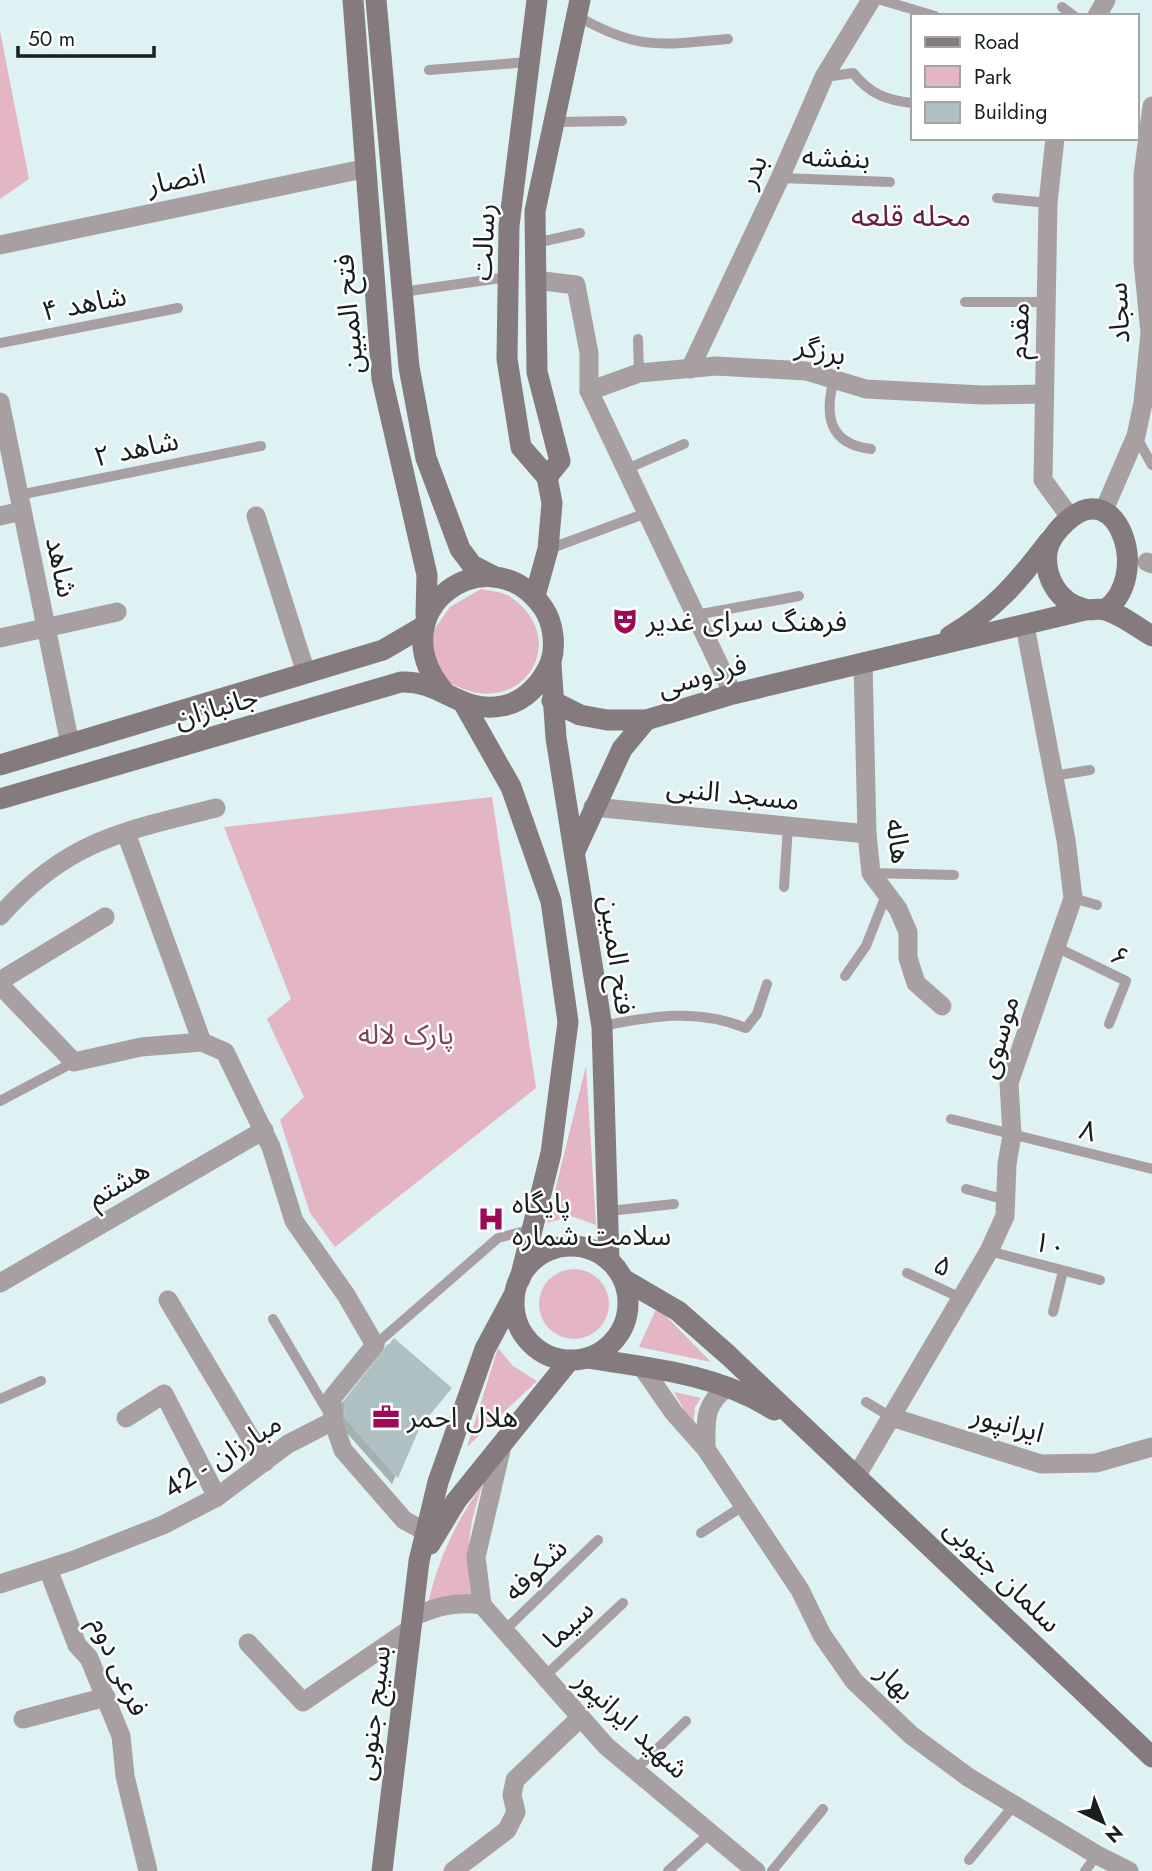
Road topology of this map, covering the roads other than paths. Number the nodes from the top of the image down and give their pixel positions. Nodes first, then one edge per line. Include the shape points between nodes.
1 (353, 0) edge
2 (376, 0) edge
3 (537, 0) edge
4 (871, 0) edge
5 (881, 0) edge
6 (1062, 7) dead end
7 (579, 8) edge
8 (928, 14) edge
9 (1071, 14) edge
10 (728, 39) dead end
11 (528, 62) junction
12 (429, 70) dead end
13 (824, 77) junction
14 (911, 103) edge
15 (1152, 109) edge
16 (622, 121) dead end
17 (555, 122) junction
18 (1055, 140) edge
19 (363, 169) junction
20 (780, 178) junction
21 (891, 182) dead end
22 (997, 198) dead end
23 (1048, 203) junction
24 (1148, 230) edge
25 (580, 233) dead end
26 (535, 244) junction
27 (0, 245) edge
28 (509, 277) junction
29 (535, 280) junction
30 (401, 292) junction
31 (965, 302) dead end
32 (1046, 302) junction
33 (178, 308) dead end
34 (638, 339) dead end
35 (0, 343) edge
36 (690, 369) junction
37 (639, 373) junction
38 (834, 379) junction
39 (589, 391) junction
40 (1044, 394) junction
41 (0, 402) edge
42 (1136, 436) junction
43 (684, 444) dead end
44 (261, 446) dead end
45 (872, 449) dead end
46 (1152, 465) edge
47 (629, 468) junction
48 (547, 477) junction
49 (21, 503) junction
50 (1104, 510) junction
51 (649, 512) junction
52 (0, 516) edge
53 (256, 516) dead end
54 (1063, 524) junction
55 (548, 549) junction
56 (1149, 572) edge
57 (495, 577) junction
58 (535, 596) junction
59 (799, 596) dead end
60 (1095, 610) junction
61 (117, 612) dead end
62 (696, 615) junction
63 (425, 622) junction
64 (1025, 626) junction
65 (46, 628) junction
66 (1152, 636) edge
67 (0, 638) edge
68 (936, 645) junction
69 (368, 654) junction
70 (551, 659) junction
71 (863, 662) junction
72 (306, 673) junction
73 (373, 690) junction
74 (733, 694) junction
75 (455, 699) junction
76 (552, 701) junction
77 (646, 720) junction
78 (70, 744) junction
79 (0, 765) edge
80 (1090, 770) dead end
81 (1054, 776) junction
82 (0, 799) edge
83 (593, 807) junction
84 (216, 808) dead end
85 (788, 826) junction
86 (126, 833) junction
87 (867, 834) junction
88 (575, 851) junction
89 (870, 873) junction
90 (954, 875) dead end
91 (784, 887) dead end
92 (886, 895) junction
93 (1073, 898) junction
94 (1097, 905) dead end
95 (0, 916) edge
96 (105, 917) dead end
97 (1055, 947) junction
98 (845, 976) dead end
99 (0, 983) edge
100 (766, 984) dead end
101 (942, 1006) dead end
102 (1110, 1024) dead end
103 (601, 1027) junction
104 (202, 1042) junction
105 (74, 1062) junction
106 (0, 1101) edge
107 (951, 1119) dead end
108 (264, 1130) junction
109 (1012, 1135) junction
110 (1152, 1169) edge
111 (966, 1189) dead end
112 (1006, 1200) junction
113 (674, 1204) dead end
114 (609, 1211) junction
115 (534, 1229) junction
116 (989, 1251) junction
117 (609, 1260) junction
118 (1063, 1270) junction
119 (907, 1273) dead end
120 (623, 1279) junction
121 (1100, 1280) dead end
122 (0, 1283) edge
123 (517, 1287) junction
124 (961, 1298) junction
125 (168, 1300) dead end
126 (1053, 1312) dead end
127 (274, 1319) dead end
128 (375, 1345) junction
129 (578, 1359) junction
130 (642, 1367) junction
131 (41, 1381) dead end
132 (727, 1387) junction
133 (0, 1399) edge
134 (866, 1402) dead end
135 (891, 1417) junction
136 (125, 1418) dead end
137 (333, 1421) junction
138 (814, 1435) junction
139 (502, 1446) junction
140 (1152, 1447) edge
141 (706, 1449) junction
142 (265, 1462) junction
143 (857, 1475) junction
144 (217, 1497) junction
145 (743, 1506) junction
146 (426, 1532) junction
147 (701, 1533) dead end
148 (598, 1540) dead end
149 (419, 1561) junction
150 (48, 1569) junction
151 (0, 1584) edge
152 (622, 1604) dead end
153 (482, 1605) junction
154 (411, 1623) junction
155 (504, 1631) junction
156 (248, 1643) dead end
157 (544, 1678) junction
158 (106, 1697) junction
159 (23, 1719) dead end
160 (579, 1719) junction
161 (686, 1721) dead end
162 (1152, 1757) edge
163 (635, 1770) junction
164 (1014, 1805) junction
165 (823, 1809) dead end
166 (710, 1833) junction
167 (1097, 1855) junction
168 (969, 1860) dead end
169 (465, 1868) edge
170 (146, 1871) edge
171 (382, 1871) edge
172 (668, 1871) edge
173 (756, 1871) edge
174 (772, 1871) edge
175 (1085, 1871) edge
176 (1129, 1871) edge

1 - 19 main road, فتح المبین
2 - 30 main road, فتح المبین
3 - 11 main road, رسالت
4 - 13 street, بدر
5 - 8 lane
6 - 9 lane
7 - 10 lane via 613,36 656,46
7 - 17 main road, رسالت
11 - 12 lane
11 - 28 main road, رسالت via 509,226
13 - 14 lane via 853,73 867,90 888,100
13 - 20 street, بدر
15 - 24 street, سجاد via 1143,175
16 - 17 lane
17 - 26 main road, رسالت via 535,211
18 - 23 street, مقدم
19 - 27 street, انصار
19 - 63 main road, فتح المبین via 382,379 426,575
20 - 21 lane, بنفشه
20 - 36 street, بدر
22 - 23 lane
23 - 32 street, مقدم
24 - 42 street, سجاد via 1150,334
25 - 26 lane
26 - 29 main road, رسالت
28 - 30 lane
28 - 48 main road, رسالت via 507,359 521,447
29 - 39 street via 576,285 589,353
29 - 48 main road, رسالت via 537,372 560,461
30 - 57 main road, فتح المبین via 426,458 460,549 472,565
31 - 32 lane
32 - 40 street, مقدم
33 - 35 lane, شاهد ۴
34 - 37 lane
36 - 37 street, برزگر
36 - 38 street, برزگر via 806,371
37 - 39 street, برزگر
38 - 40 street, برزگر via 866,389
38 - 45 lane via 827,405 833,427 852,447
39 - 47 street
40 - 54 street, مقدم via 1043,480
41 - 49 street, شاهد
42 - 46 lane
42 - 50 street, سجاد
43 - 47 lane
44 - 49 lane, شاهد ۲
47 - 51 street
48 - 55 main road, رسالت via 552,503
49 - 52 street
49 - 65 street, شاهد
50 - 54 main road via 1087,511
50 - 56 main road via 1136,528
51 - 55 lane
51 - 62 street
53 - 72 street
54 - 60 main road via 1048,549 1047,569 1054,587 1067,601
54 - 68 main road via 1015,586 980,618
55 - 58 main road, رسالت
56 - 60 main road via 1129,598
57 - 58 main road via 517,583
57 - 63 main road via 473,578 453,586 437,600
58 - 70 main road via 548,615
59 - 62 lane
60 - 64 main road, فردوسی
60 - 66 main road
61 - 65 street
62 - 74 street
63 - 69 main road, جانبازان via 398,643
63 - 75 main road via 423,659 432,678
64 - 68 main road, فردوسی
64 - 81 street, موسوی
65 - 67 street
65 - 78 street, شاهد
68 - 71 main road, فردوسی
69 - 72 main road, جانبازان
69 - 73 main road via 379,671
70 - 75 main road via 526,696 505,706 484,708
70 - 76 main road, فتح المبین
71 - 74 main road, فردوسی
71 - 87 street, هاله
72 - 78 main road, جانبازان
73 - 75 main road, جانبازان via 418,681
73 - 82 main road, جانبازان
74 - 77 main road, فردوسی
75 - 115 main road, فتح المبین via 512,787 551,901 568,1022 551,1153
76 - 77 main road, فردوسی via 580,715
76 - 88 main road, فتح المبین
77 - 83 main road via 622,749
78 - 79 main road, جانبازان
80 - 81 lane
81 - 93 street, موسوی
83 - 85 street, مسجد النبی
83 - 88 main road
84 - 86 street
85 - 87 street, مسجد النبی
85 - 91 lane
86 - 95 street via 65,857 27,885
86 - 104 street
87 - 89 street, هاله
88 - 103 main road, فتح المبین
89 - 90 lane
89 - 92 street, هاله
92 - 98 lane via 866,946
92 - 101 street, هاله via 908,932 908,958 916,983
93 - 94 lane
93 - 97 street, موسوی
96 - 99 street
97 - 102 lane, ۶ via 1126,981
97 - 109 street, موسوی via 1009,1083
99 - 105 street
100 - 103 lane via 757,1014 746,1028 694,1014 649,1016
103 - 114 main road, فتح المبین
104 - 105 street via 141,1047
104 - 108 street via 225,1052
105 - 106 lane
107 - 109 lane, ۸
108 - 122 street, هشتم
108 - 128 street via 295,1221
109 - 110 lane, ۸
109 - 112 street, موسوی
111 - 112 lane
112 - 116 street, موسوی via 1005,1216
113 - 114 lane
114 - 117 main road, فتح المبین
115 - 123 main road, فتح المبین
115 - 128 lane via 498,1238
116 - 118 lane, ۱۰
116 - 124 street, موسوی
117 - 120 main road
117 - 123 main road via 577,1246 560,1248 529,1265
118 - 121 lane, ۱۰
118 - 126 lane
119 - 124 lane, ۵
120 - 129 main road via 627,1307 618,1335 605,1349
120 - 138 main road via 678,1311
123 - 129 main road via 515,1315 534,1347 550,1357
123 - 146 main road, بسیج جنوبی via 485,1349 438,1482
124 - 135 street, موسوی
125 - 142 street
127 - 137 lane
128 - 137 street via 332,1398
129 - 130 main road
129 - 139 main road
130 - 132 main road via 696,1376
130 - 141 street, بهار
131 - 133 lane
132 - 138 main road via 753,1397
132 - 141 street via 713,1398 706,1417
134 - 135 lane
135 - 140 street, ایرانپور via 1041,1464 1096,1463
135 - 143 street, موسوی
136 - 144 street via 164,1394
137 - 142 street, مبارزان - 42 via 288,1444
137 - 146 street via 342,1450 404,1520
138 - 143 main road, سلمان جنوبی
139 - 149 main road via 456,1501
139 - 153 street via 476,1557
141 - 145 street, بهار
142 - 144 street, مبارزان - 42
143 - 162 main road, سلمان جنوبی
144 - 150 street, مبارزان - 42 via 163,1525
145 - 147 lane
145 - 164 street, بهار via 854,1681 911,1735
146 - 149 main road, بسیج جنوبی
148 - 155 lane, شکوفه
149 - 154 main road, بسیج جنوبی
150 - 151 street, مبارزان - 42
150 - 158 street, فرعی دوم via 77,1645 89,1658
152 - 157 lane, سیما
153 - 154 street via 438,1606
153 - 155 street, شهید ایرانپور
154 - 156 street via 303,1702
154 - 171 main road, بسیج جنوبی
155 - 157 street, شهید ایرانپور
157 - 160 street, شهید ایرانپور
158 - 159 street
158 - 170 street, فرعی دوم via 121,1736
160 - 163 street, شهید ایرانپور
160 - 169 street via 515,1780 516,1812 507,1830
161 - 163 lane
163 - 166 street, شهید ایرانپور
164 - 167 street, بهار
164 - 168 lane
165 - 174 lane
166 - 172 lane
166 - 173 street, شهید ایرانپور
167 - 175 lane
167 - 176 street, بهار

